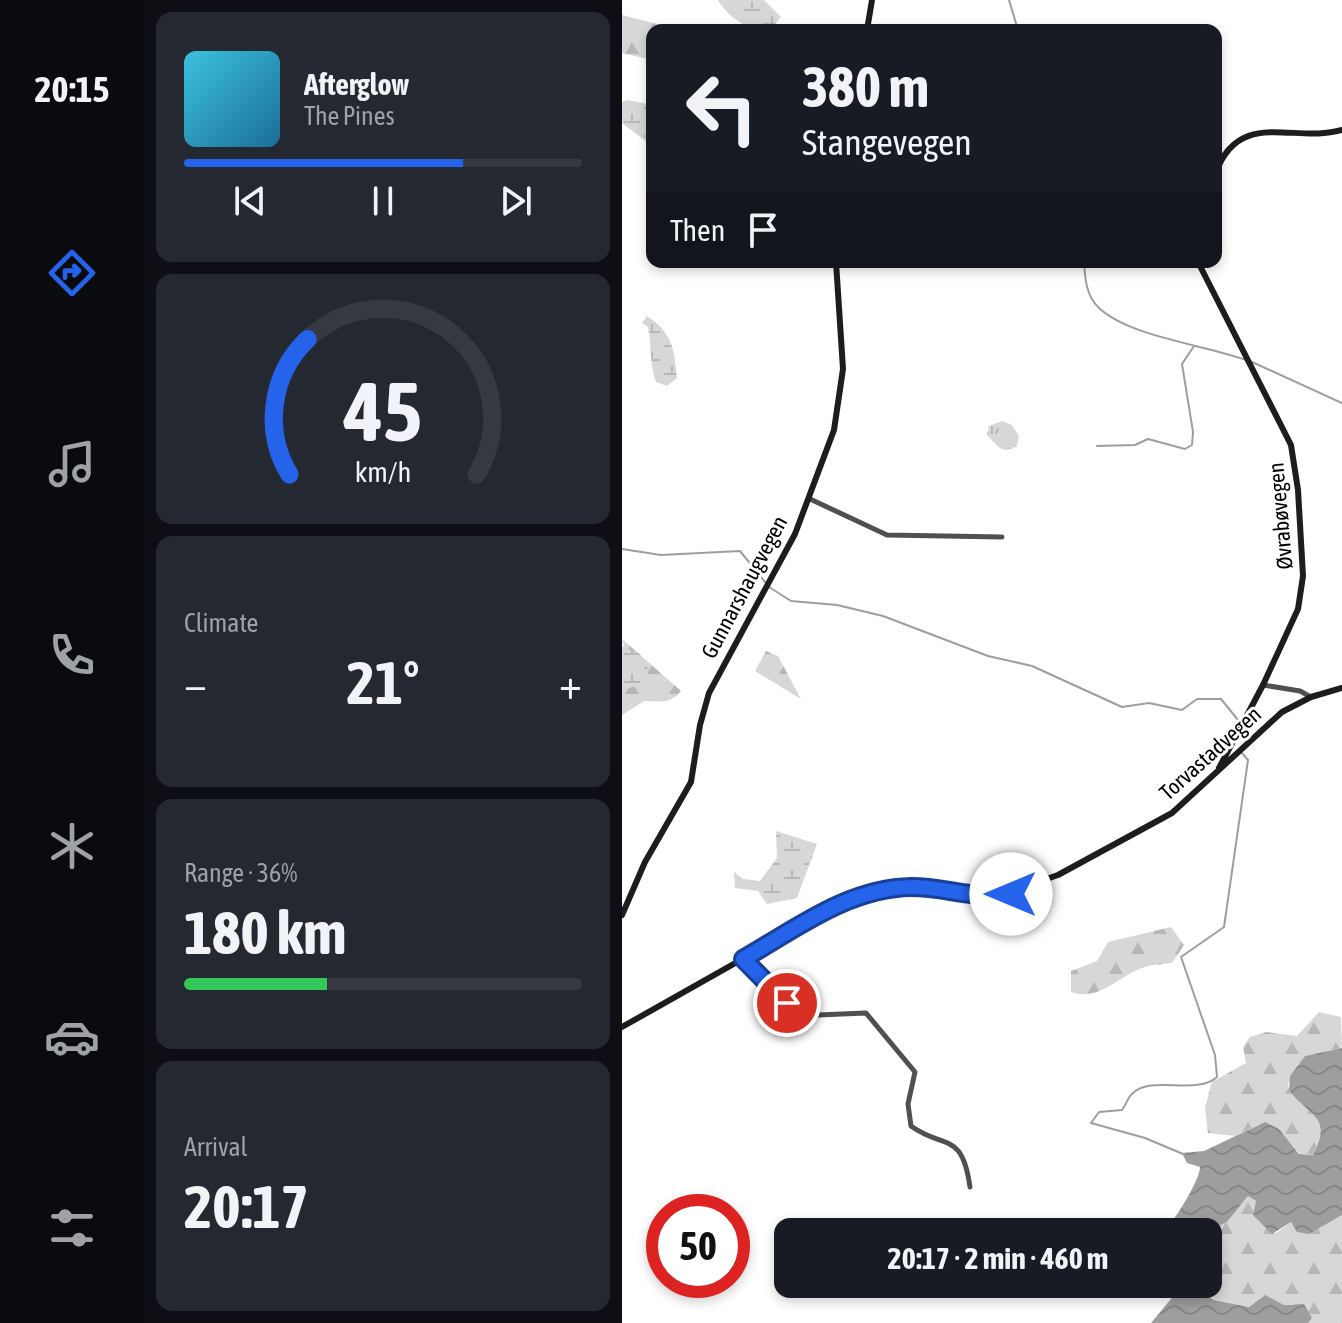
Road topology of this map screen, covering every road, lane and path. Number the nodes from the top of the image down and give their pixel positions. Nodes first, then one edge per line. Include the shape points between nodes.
1 (872, 0) edge
2 (868, 24) edge
3 (1342, 130) edge
4 (1222, 163) edge
5 (836, 268) edge
6 (1201, 268) edge
7 (810, 499) junction
8 (1002, 537) dead end
9 (1263, 685) junction
10 (1342, 688) edge
11 (1311, 697) junction
12 (1218, 769) junction
13 (622, 915) edge
14 (743, 959) junction
15 (622, 1027) edge
16 (970, 1187) dead end

1 - 2 main road
3 - 4 main road via 1256,133 1233,146
5 - 7 main road, Gunnarshaugvegen via 842,385 834,430
6 - 9 main road, Øvrabøvegen via 1295,461 1302,594
7 - 8 street via 887,535
7 - 13 main road, Gunnarshaugvegen via 717,675 700,725 691,782
9 - 11 street
9 - 12 main road, Øvrabøvegen
10 - 11 main road, Torvastadvegen
11 - 12 main road, Torvastadvegen via 1273,719
12 - 14 main road, Torvastadvegen via 1159,821 1033,886 993,896 926,887 863,893
14 - 15 main road, Torvastadvegen
14 - 16 street via 795,1008 818,1015 866,1013 915,1072 908,1104 911,1126 957,1149

